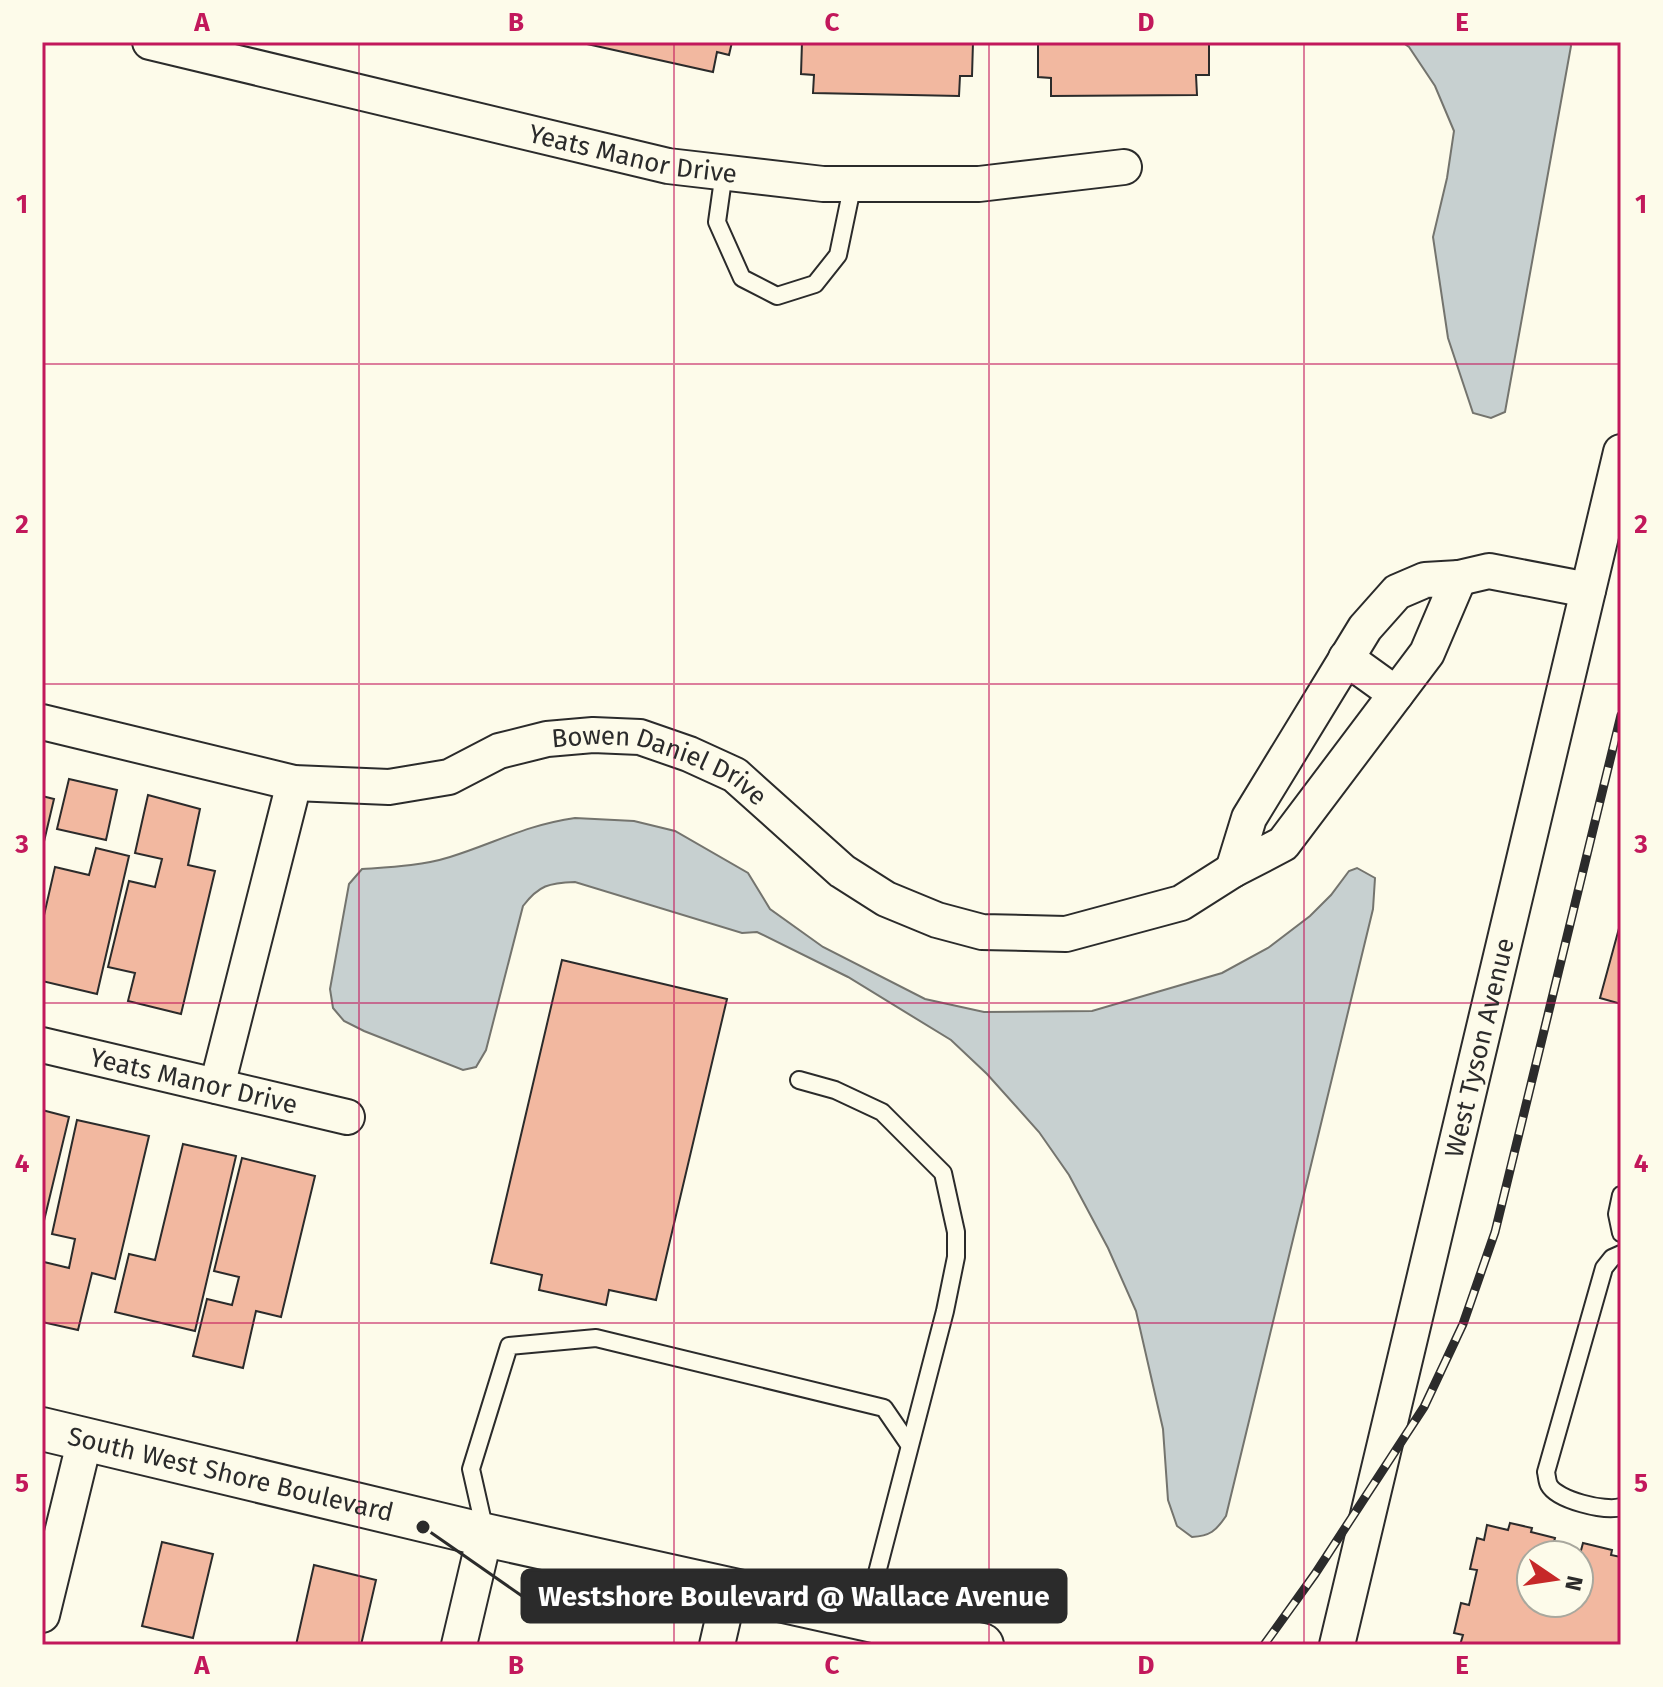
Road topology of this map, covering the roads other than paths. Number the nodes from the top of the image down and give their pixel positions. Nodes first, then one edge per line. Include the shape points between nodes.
1 (150, 42) edge
2 (1124, 167) dead end
3 (724, 172) junction
4 (853, 183) junction
5 (1621, 452) edge
6 (1459, 578) junction
7 (1588, 590) junction
8 (1346, 658) junction
9 (1396, 694) junction
10 (42, 722) edge
11 (294, 783) junction
12 (1233, 870) junction
13 (42, 1045) edge
14 (799, 1080) dead end
15 (217, 1086) junction
16 (347, 1117) dead end
17 (1621, 1195) edge
18 (1621, 1233) edge
19 (1621, 1254) edge
20 (42, 1429) edge
21 (85, 1439) junction
22 (908, 1443) junction
23 (1621, 1507) edge
24 (485, 1535) junction
25 (730, 1589) junction
26 (42, 1615) edge
27 (865, 1619) junction
28 (459, 1645) edge
29 (717, 1645) edge
30 (982, 1645) edge
31 (1337, 1645) edge

1 - 3 street, Yeats Manor Drive via 668,166
2 - 4 street, Yeats Manor Drive via 979,184
3 - 4 street, Yeats Manor Drive
3 - 4 lane via 717,222 742,278 777,296 815,284 838,255
5 - 7 street, West Tyson Avenue
6 - 7 street via 1489,571
6 - 8 street via 1425,580 1397,592
6 - 9 street, Bowen Daniel Drive via 1427,653
7 - 31 street, West Tyson Avenue
8 - 9 street
8 - 12 street via 1249,818
9 - 12 street, Bowen Daniel Drive via 1283,844
10 - 11 street, Bowen Daniel Drive
11 - 12 street, Bowen Daniel Drive via 389,787 449,777 499,751 547,739 640,737 735,775 842,871 886,899 982,932 1066,934 1181,903
11 - 15 street
13 - 15 street, Yeats Manor Drive
14 - 22 lane via 882,1112 943,1173 956,1257
15 - 16 street, Yeats Manor Drive
17 - 18 lane
19 - 23 lane via 1604,1268 1546,1472 1562,1497 1611,1510
20 - 21 street, South West Shore Boulevard
21 - 24 street, South West Shore Boulevard
21 - 26 street
22 - 24 lane via 884,1408 596,1338 509,1346 471,1469
22 - 27 lane
24 - 25 street, South West Shore Boulevard
24 - 28 street
25 - 27 street, South West Shore Boulevard
25 - 29 street
27 - 30 street, South West Shore Boulevard

